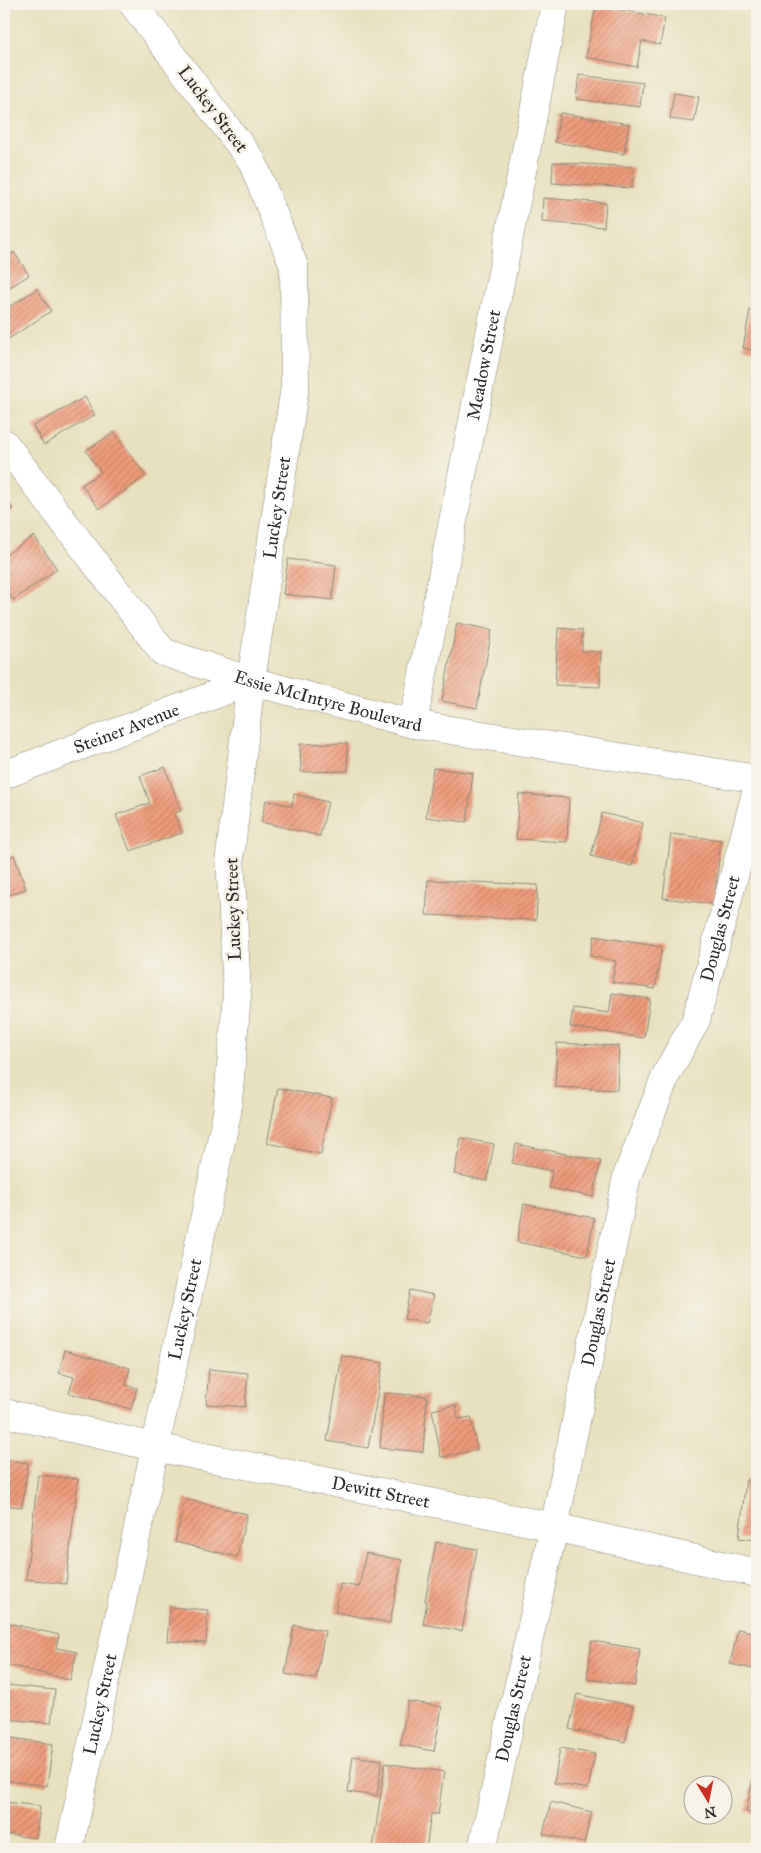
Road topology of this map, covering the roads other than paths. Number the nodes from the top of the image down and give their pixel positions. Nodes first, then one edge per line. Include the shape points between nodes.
1 (133, 4) edge
2 (555, 4) edge
3 (4, 442) edge
4 (250, 681) junction
5 (413, 724) junction
6 (4, 775) edge
7 (757, 779) edge
8 (757, 789) edge
9 (4, 1413) edge
10 (155, 1447) junction
11 (554, 1527) junction
12 (757, 1573) edge
13 (69, 1849) edge
14 (482, 1849) edge

1 - 4 street, Luckey Street via 252,161 294,266 295,386
2 - 5 street, Meadow Street
3 - 4 street, Essie McIntyre Boulevard via 163,652
4 - 5 street, Essie McIntyre Boulevard
4 - 6 street, Steiner Avenue
4 - 10 street, Luckey Street via 230,856 237,995 227,1113
5 - 7 street, Essie McIntyre Boulevard
8 - 11 street, Douglas Street via 696,1020 666,1075 627,1176
9 - 10 street, Dewitt Street
10 - 11 street, Dewitt Street
10 - 13 street, Luckey Street
11 - 12 street, Dewitt Street
11 - 14 street, Douglas Street

